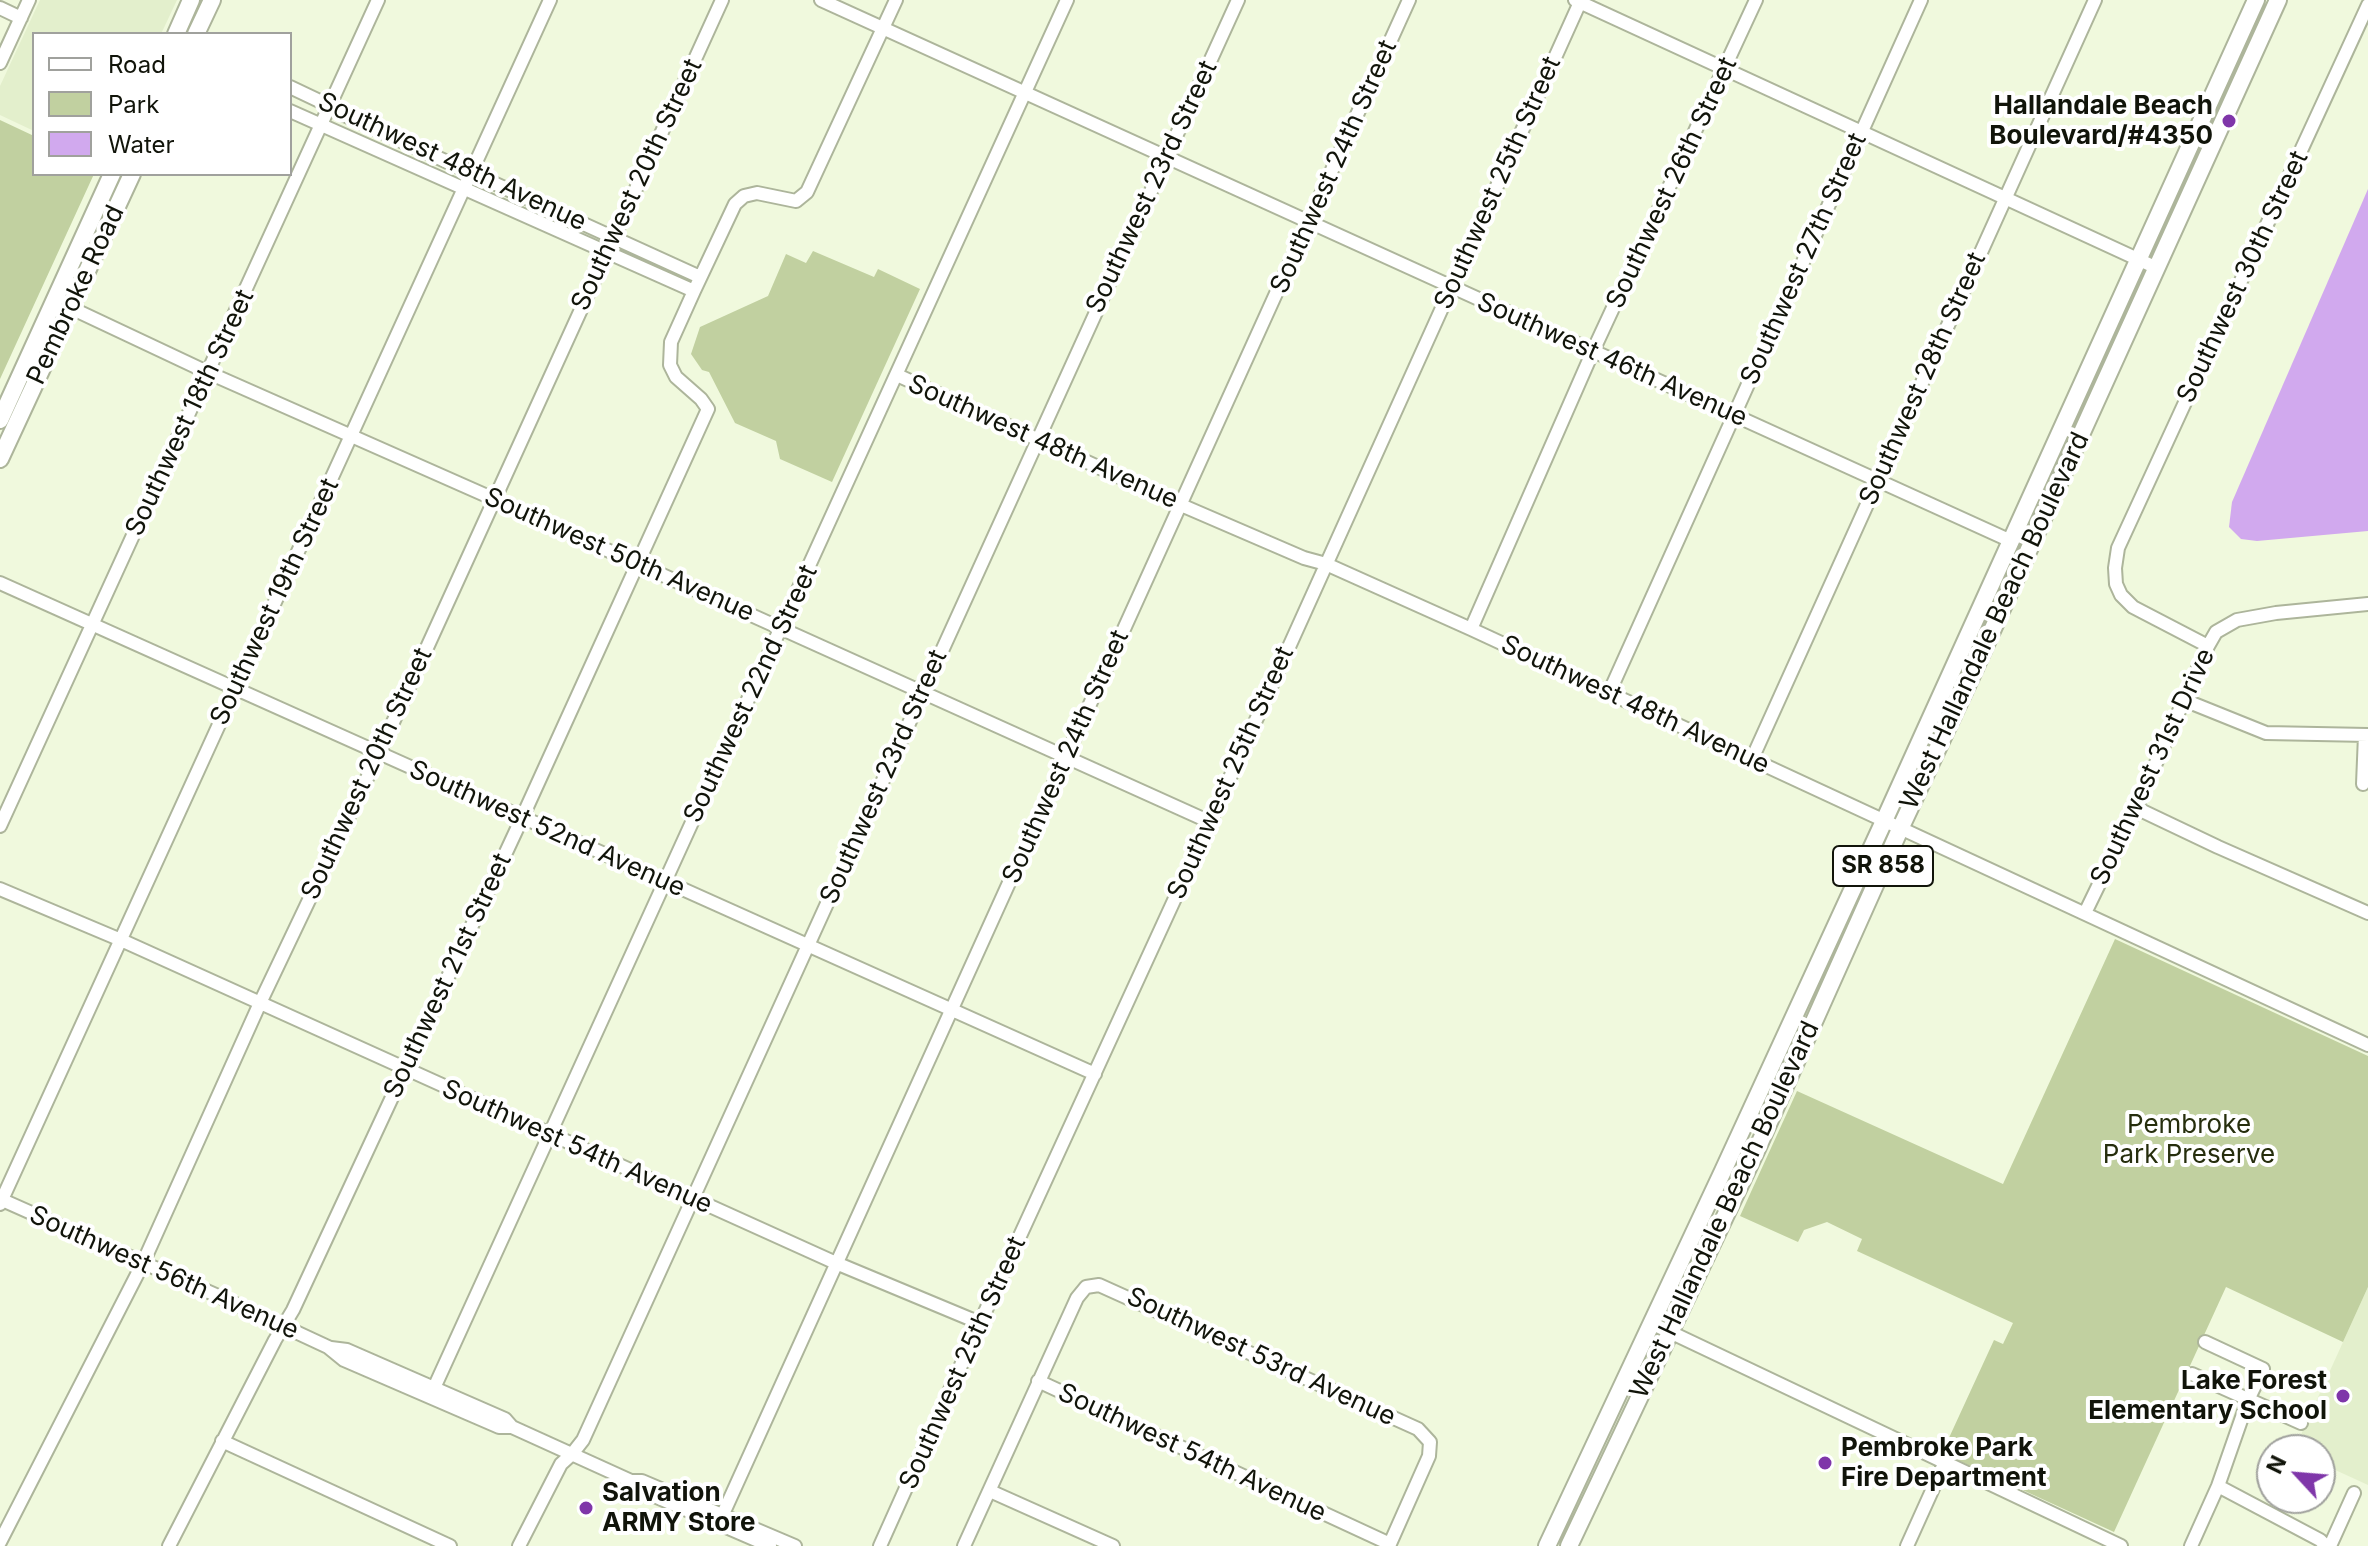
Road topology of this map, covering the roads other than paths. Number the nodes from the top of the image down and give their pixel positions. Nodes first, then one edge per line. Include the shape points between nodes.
1 (29, 0) edge
2 (191, 0) edge
3 (212, 0) edge
4 (378, 0) edge
5 (550, 0) edge
6 (722, 0) edge
7 (821, 0) edge
8 (896, 0) edge
9 (1067, 0) edge
10 (1238, 0) edge
11 (1409, 0) edge
12 (1756, 0) edge
13 (1921, 0) edge
14 (2095, 0) edge
15 (2256, 0) edge
16 (2268, 0) edge
17 (2278, 0) edge
18 (1579, 1) edge
19 (2368, 5) edge
20 (0, 8) edge
21 (21, 18) junction
22 (883, 29) junction
23 (177, 32) edge
24 (197, 32) edge
25 (2263, 34) junction
26 (0, 63) edge
27 (1725, 69) junction
28 (292, 88) edge
29 (1025, 91) junction
30 (330, 106) junction
31 (292, 112) edge
32 (322, 125) junction
33 (1861, 132) junction
34 (1166, 156) junction
35 (470, 173) junction
36 (111, 176) edge
37 (131, 176) edge
38 (463, 187) junction
39 (104, 191) junction
40 (2005, 198) junction
41 (1309, 222) junction
42 (614, 237) junction
43 (606, 253) junction
44 (2139, 260) junction
45 (2157, 268) junction
46 (700, 277) junction
47 (1451, 287) junction
48 (694, 291) junction
49 (71, 308) junction
50 (49, 312) junction
51 (1593, 351) junction
52 (209, 373) junction
53 (897, 375) junction
54 (25, 405) junction
55 (1734, 415) junction
56 (0, 420) edge
57 (351, 435) junction
58 (1037, 439) junction
59 (2053, 449) junction
60 (0, 459) edge
61 (1877, 480) junction
62 (494, 499) junction
63 (1181, 505) junction
64 (2011, 541) junction
65 (2030, 546) junction
66 (637, 563) junction
67 (1326, 564) junction
68 (0, 583) edge
69 (2368, 604) edge
70 (93, 626) junction
71 (781, 628) junction
72 (1471, 629) junction
73 (2208, 646) junction
74 (1981, 655) junction
75 (235, 689) junction
76 (922, 692) junction
77 (1609, 693) junction
78 (2184, 700) junction
79 (2367, 735) edge
80 (379, 753) junction
81 (1065, 757) junction
82 (1752, 759) junction
83 (2363, 784) dead end
84 (2136, 808) junction
85 (522, 818) junction
86 (1884, 821) junction
87 (1210, 822) junction
88 (0, 826) edge
89 (1901, 827) junction
90 (665, 882) junction
91 (0, 889) edge
92 (2085, 913) junction
93 (2368, 913) edge
94 (121, 940) junction
95 (808, 946) junction
96 (260, 1003) junction
97 (951, 1009) junction
98 (2368, 1045) edge
99 (405, 1069) junction
100 (1095, 1074) junction
101 (549, 1135) junction
102 (1757, 1149) junction
103 (1723, 1171) junction
104 (693, 1199) junction
105 (1, 1201) edge
106 (143, 1263) junction
107 (836, 1263) junction
108 (980, 1323) junction
109 (1651, 1323) junction
110 (283, 1327) junction
111 (1669, 1332) junction
112 (2205, 1342) dead end
113 (328, 1347) junction
114 (2192, 1374) dead end
115 (1038, 1381) junction
116 (434, 1388) junction
117 (2248, 1400) junction
118 (2301, 1423) dead end
119 (512, 1427) junction
120 (222, 1441) junction
121 (572, 1454) junction
122 (1944, 1464) junction
123 (631, 1481) junction
124 (2218, 1486) junction
125 (990, 1491) junction
126 (2354, 1493) dead end
127 (723, 1514) junction
128 (1, 1544) edge
129 (1389, 1545) edge
130 (169, 1546) edge
131 (450, 1546) edge
132 (519, 1546) edge
133 (770, 1546) edge
134 (795, 1546) edge
135 (880, 1546) edge
136 (964, 1546) edge
137 (1113, 1546) edge
138 (1547, 1546) edge
139 (1569, 1546) edge
140 (1907, 1546) edge
141 (2121, 1546) edge
142 (2191, 1546) edge
143 (2328, 1546) edge

1 - 21 street
2 - 23 main road
3 - 24 main road
4 - 30 street, Southwest 18th Street
5 - 35 street, Southwest 19th Street
6 - 42 street, Southwest 20th Street
7 - 22 street, Southwest 46th Avenue
8 - 22 street
9 - 29 street, Southwest 22nd Street
10 - 34 street, Southwest 23rd Street
11 - 41 street, Southwest 24th Street
12 - 27 street, Southwest 26th Street
13 - 33 street, Southwest 27th Street
14 - 40 street, Southwest 28th Street
15 - 44 main road, West Hallandale Beach Boulevard / SR 858
16 - 25 main road
17 - 25 main road, West Hallandale Beach Boulevard / SR 858
18 - 27 street
18 - 47 street, Southwest 25th Street
19 - 73 street, Southwest 30th Street via 2118,548 2116,584 2121,595 2133,607
20 - 21 street
21 - 26 street
22 - 29 street, Southwest 46th Avenue
22 - 46 street via 807,192 796,201 757,193 744,196 735,204
25 - 45 main road, West Hallandale Beach Boulevard / SR 858
27 - 33 street
27 - 51 street, Southwest 26th Street
28 - 30 street, Southwest 48th Avenue
29 - 34 street, Southwest 46th Avenue
29 - 53 street, Southwest 22nd Street
30 - 32 street, Southwest 18th Street
30 - 35 street, Southwest 48th Avenue
31 - 32 street, Southwest 48th Avenue
32 - 38 street, Southwest 48th Avenue
32 - 52 street, Southwest 18th Street
33 - 40 street
33 - 55 street, Southwest 27th Street
34 - 41 street, Southwest 46th Avenue
34 - 58 street, Southwest 23rd Street
35 - 38 street, Southwest 19th Street
35 - 42 street, Southwest 48th Avenue
36 - 39 main road, Pembroke Road
37 - 49 main road, Pembroke Road
38 - 43 street, Southwest 48th Avenue
38 - 57 street, Southwest 19th Street
39 - 49 main road via 101,214 70,284
39 - 50 main road, Pembroke Road
40 - 44 street
40 - 61 street, Southwest 28th Street
41 - 47 street, Southwest 46th Avenue
41 - 63 street, Southwest 24th Street
42 - 43 street, Southwest 20th Street
42 - 46 street, Southwest 48th Avenue
43 - 48 street, Southwest 48th Avenue
43 - 62 street, Southwest 20th Street
44 - 45 street
44 - 59 main road, West Hallandale Beach Boulevard / SR 858
45 - 65 main road, West Hallandale Beach Boulevard / SR 858
46 - 48 street
47 - 51 street, Southwest 46th Avenue
47 - 67 street, Southwest 25th Street
48 - 66 street, Southwest 21st Street via 671,342 670,365 708,409
49 - 52 street, Southwest 50th Avenue
49 - 54 main road, Pembroke Road
50 - 54 main road via 49,331 29,377
50 - 56 main road, Pembroke Road
51 - 55 street, Southwest 46th Avenue
51 - 72 street, Southwest 26th Street
52 - 57 street, Southwest 50th Avenue
52 - 70 street, Southwest 18th Street
53 - 58 street, Southwest 48th Avenue
53 - 71 street, Southwest 22nd Street
54 - 60 main road, Pembroke Road
55 - 61 street, Southwest 46th Avenue
55 - 77 street, Southwest 27th Street
57 - 62 street, Southwest 50th Avenue
57 - 75 street, Southwest 19th Street
58 - 63 street, Southwest 48th Avenue
58 - 76 street, Southwest 23rd Street
59 - 64 main road, West Hallandale Beach Boulevard / SR 858
59 - 65 main road via 2054,467 2026,527
61 - 64 street, Southwest 46th Avenue
61 - 82 street, Southwest 28th Street
62 - 66 street, Southwest 50th Avenue
62 - 80 street, Southwest 20th Street
63 - 67 street, Southwest 48th Avenue
63 - 81 street, Southwest 24th Street
64 - 74 main road via 2011,566 1982,631
64 - 86 main road, West Hallandale Beach Boulevard / SR 858
65 - 74 main road, West Hallandale Beach Boulevard / SR 858
66 - 71 street, Southwest 50th Avenue
66 - 85 street, Southwest 21st Street
67 - 72 street, Southwest 48th Avenue
67 - 87 street, Southwest 25th Street
68 - 70 street, Southwest 52nd Avenue
69 - 73 street, Southwest 31st Drive via 2237,620 2216,632
70 - 75 street, Southwest 52nd Avenue
70 - 88 street, Southwest 18th Street
71 - 76 street, Southwest 50th Avenue
71 - 90 street, Southwest 22nd Street
72 - 77 street, Southwest 48th Avenue
73 - 78 street, Southwest 31st Drive
74 - 89 main road, West Hallandale Beach Boulevard / SR 858
75 - 80 street, Southwest 52nd Avenue
75 - 94 street, Southwest 19th Street
76 - 81 street, Southwest 50th Avenue
76 - 95 street, Southwest 23rd Street
77 - 82 street, Southwest 48th Avenue
78 - 79 street via 2266,733
78 - 84 street, Southwest 31st Drive
79 - 83 street
80 - 85 street, Southwest 52nd Avenue
80 - 96 street, Southwest 20th Street
81 - 87 street, Southwest 50th Avenue
81 - 97 street, Southwest 24th Street
82 - 86 street, Southwest 48th Avenue
84 - 92 street, Southwest 31st Drive
84 - 93 street
85 - 90 street, Southwest 52nd Avenue
85 - 99 street, Southwest 21st Street
86 - 89 street, Southwest 48th Avenue
86 - 103 main road, West Hallandale Beach Boulevard / SR 858
87 - 100 street, Southwest 25th Street
89 - 92 street, Southwest 48th Avenue
89 - 102 main road, West Hallandale Beach Boulevard / SR 858
90 - 95 street, Southwest 52nd Avenue
90 - 101 street, Southwest 22nd Street
91 - 94 street, Southwest 54th Avenue
92 - 98 street, Southwest 48th Avenue
94 - 96 street, Southwest 54th Avenue
94 - 105 street, Southwest 19th Street
95 - 97 street, Southwest 52nd Avenue
95 - 104 street, Southwest 23rd Street
96 - 99 street, Southwest 54th Avenue
96 - 106 street, Southwest 20th Street
97 - 100 street, Southwest 52nd Avenue
97 - 107 street, Southwest 24th Street
99 - 101 street, Southwest 54th Avenue
99 - 110 street, Southwest 21st Street
100 - 108 street, Southwest 25th Street
101 - 104 street, Southwest 54th Avenue
101 - 116 street, Southwest 22nd Street
102 - 103 main road
102 - 111 main road, West Hallandale Beach Boulevard / SR 858
103 - 109 main road, West Hallandale Beach Boulevard / SR 858
104 - 107 street, Southwest 54th Avenue
104 - 121 street, Southwest 23rd Street
105 - 106 street, Southwest 56th Avenue
106 - 110 street, Southwest 56th Avenue
106 - 128 street, Southwest 20th Street
107 - 108 street, Southwest 54th Avenue
107 - 127 street, Southwest 24th Street
108 - 135 street, Southwest 25th Street
109 - 111 street
109 - 138 main road, West Hallandale Beach Boulevard / SR 858
110 - 113 street, Southwest 56th Avenue
110 - 120 street, Southwest 21st Street
111 - 122 street
111 - 139 main road, West Hallandale Beach Boulevard / SR 858
112 - 117 street via 2263,1369
113 - 116 street, Southwest 56th Avenue via 347,1350
113 - 119 street, Southwest 56th Avenue via 344,1360 499,1427
114 - 117 street
115 - 125 street
115 - 129 street, Southwest 54th Avenue
115 - 129 street, Southwest 53rd Avenue via 1077,1298 1086,1287 1099,1285 1418,1429 1430,1442 1429,1456
116 - 119 street, Southwest 56th Avenue via 505,1419
117 - 118 street
117 - 124 street
119 - 121 street, Southwest 56th Avenue
120 - 130 street, Southwest 21st Street
120 - 131 street
121 - 123 street, Southwest 56th Avenue
121 - 132 street, Southwest 23rd Street via 561,1464
122 - 140 street
122 - 141 street
123 - 127 street, Southwest 56th Avenue
123 - 133 street, Southwest 56th Avenue via 638,1489
124 - 142 street
124 - 143 street
125 - 136 street
125 - 137 street
126 - 143 street
127 - 134 street, Southwest 56th Avenue

